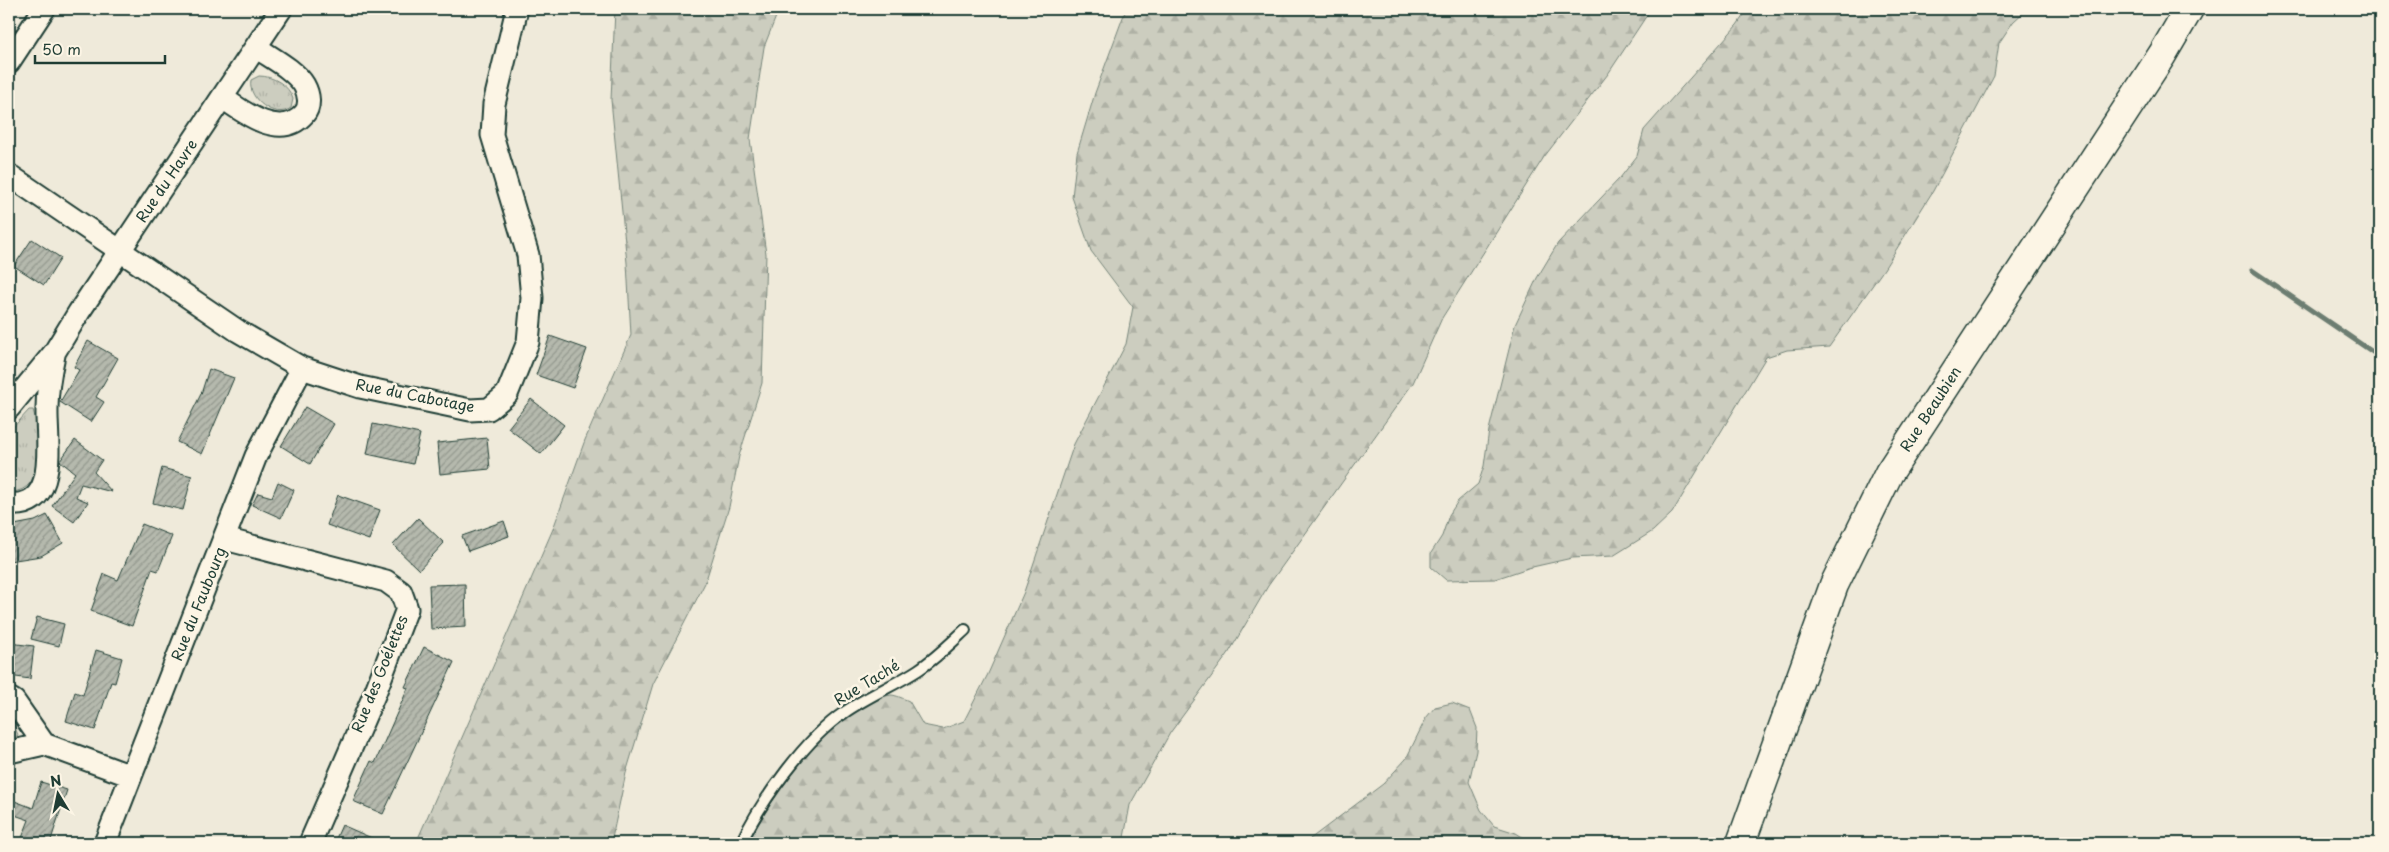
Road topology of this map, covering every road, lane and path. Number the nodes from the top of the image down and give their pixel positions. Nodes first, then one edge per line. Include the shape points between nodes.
1 (44, 9) edge
2 (281, 9) edge
3 (517, 9) edge
4 (2189, 9) edge
5 (256, 47) junction
6 (9, 62) edge
7 (223, 98) junction
8 (9, 175) edge
9 (120, 251) junction
10 (54, 353) junction
11 (302, 368) junction
12 (9, 408) edge
13 (9, 504) edge
14 (225, 539) junction
15 (965, 630) dead end
16 (9, 698) edge
17 (44, 744) junction
18 (9, 752) edge
19 (131, 776) junction
20 (105, 843) edge
21 (310, 843) edge
22 (741, 843) edge
23 (1741, 843) edge

1 - 6 street
2 - 5 street, Rue du Havre
3 - 11 street, Rue du Cabotage via 494,104 492,135 528,255 532,298 528,342 508,394 488,409 470,410 360,386
4 - 23 main road, Rue Beaubien via 1889,473 1834,585
5 - 7 street, Rue du Havre
5 - 7 street via 304,85 309,98 307,111 297,122 283,126 263,122
7 - 9 street, Rue du Havre
8 - 9 street, Rue du Cabotage
9 - 10 street, Rue du Havre
9 - 11 street, Rue du Cabotage via 238,331
10 - 12 street, Rue du Havre
10 - 13 street, Rue du Havre via 48,383 47,475 40,492 26,502
11 - 14 street, Rue du Faubourg via 256,456
14 - 19 street, Rue du Faubourg
14 - 21 street, Rue des Goélettes via 386,581 401,592 407,609
15 - 22 lane, Rue Taché via 920,669 844,712 812,742 774,788
16 - 17 street
17 - 18 street
17 - 19 street
19 - 20 street, Rue du Faubourg

